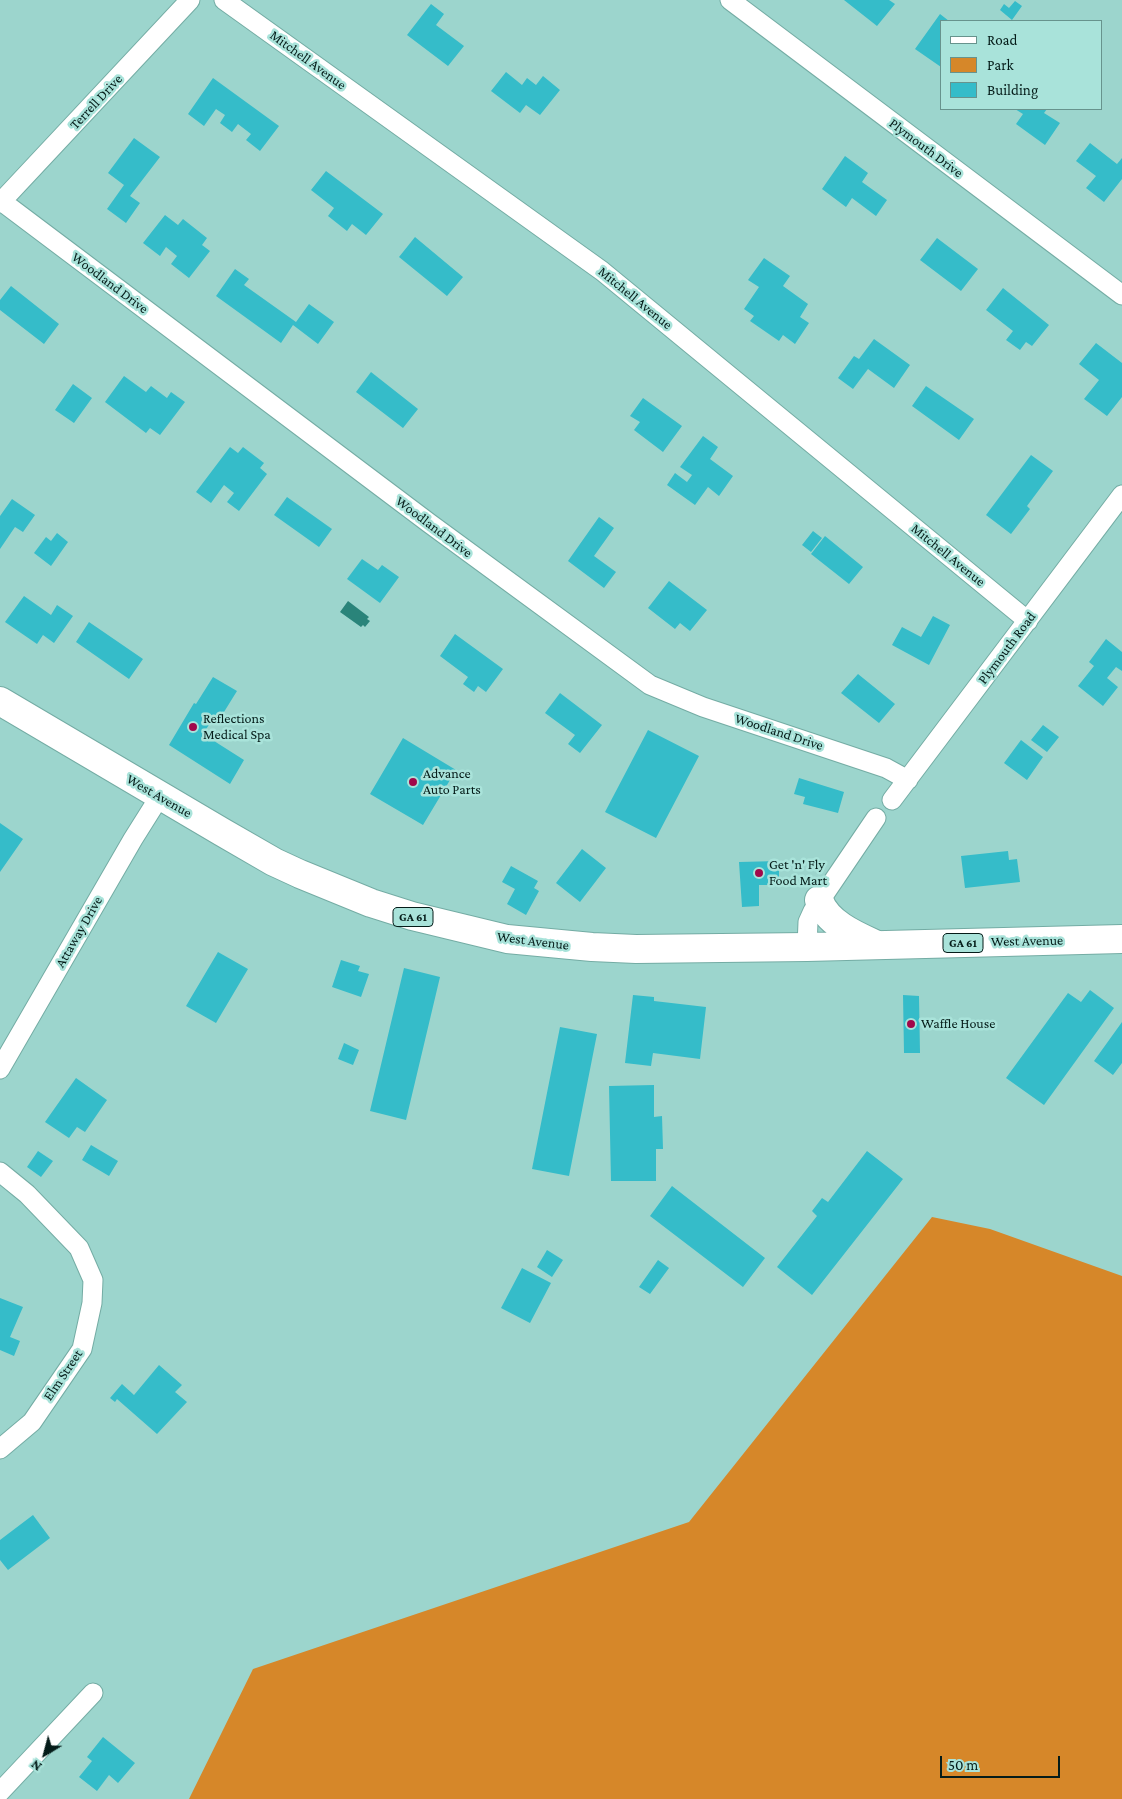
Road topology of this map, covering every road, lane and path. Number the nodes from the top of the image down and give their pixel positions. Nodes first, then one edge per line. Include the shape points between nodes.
1 (190, 0) edge
2 (224, 0) edge
3 (730, 0) edge
4 (0, 201) edge
5 (1122, 295) edge
6 (1122, 496) edge
7 (1028, 621) junction
8 (0, 701) edge
9 (908, 780) junction
10 (160, 796) junction
11 (892, 800) dead end
12 (876, 818) dead end
13 (819, 900) junction
14 (1122, 939) edge
15 (876, 945) junction
16 (807, 947) junction
17 (0, 1069) edge
18 (0, 1172) edge
19 (0, 1449) edge
20 (93, 1693) dead end
21 (0, 1792) edge

1 - 4 street, Terrell Drive
2 - 7 street, Mitchell Avenue via 602,271
3 - 5 street, Plymouth Drive
4 - 9 street, Woodland Drive via 650,685 886,768
6 - 7 street, Plymouth Road
7 - 9 street, Plymouth Road
8 - 10 main road, West Avenue / GA 61
9 - 11 street, Plymouth Road
10 - 16 main road, West Avenue / GA 61 via 274,862 321,884 404,914 459,929 507,939 592,947
10 - 17 street, Attaway Drive
12 - 13 street
13 - 15 main road via 826,914
13 - 16 street via 808,922
14 - 15 main road, West Avenue / GA 61
15 - 16 main road, West Avenue / GA 61
18 - 19 street, Elm Street via 27,1194 79,1248 93,1280 92,1303 82,1349 32,1422
20 - 21 street

